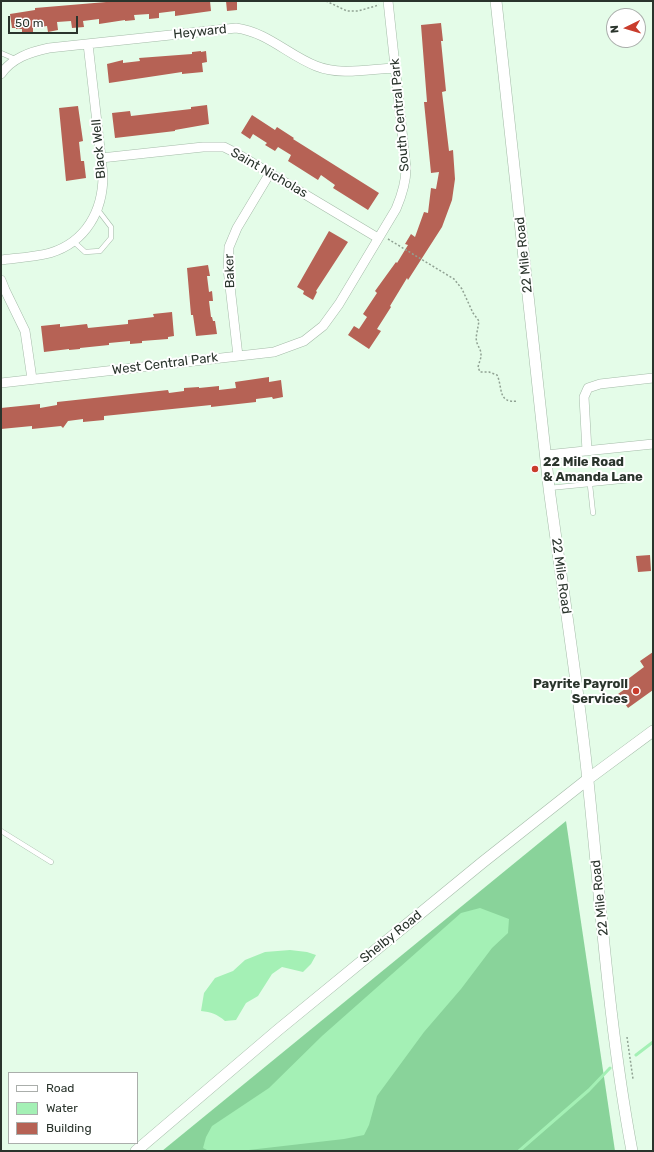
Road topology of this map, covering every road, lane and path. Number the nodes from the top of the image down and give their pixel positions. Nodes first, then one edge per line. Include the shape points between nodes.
1 (326, 1) edge
2 (390, 1) edge
3 (496, 1) edge
4 (88, 44) junction
5 (1, 53) edge
6 (15, 60) junction
7 (395, 68) junction
8 (2, 73) edge
9 (101, 158) junction
10 (270, 173) junction
11 (98, 210) junction
12 (382, 238) junction
13 (73, 241) junction
14 (1, 260) edge
15 (1, 280) edge
16 (323, 326) joint
17 (238, 356) junction
18 (653, 378) edge
19 (32, 379) junction
20 (1, 383) edge
21 (518, 401) dead end
22 (653, 444) edge
23 (587, 451) junction
24 (546, 455) junction
25 (640, 479) dead end
26 (590, 485) junction
27 (549, 488) junction
28 (593, 513) dead end
29 (653, 731) edge
30 (588, 779) junction
31 (1, 832) edge
32 (51, 862) dead end
33 (627, 1037) dead end
34 (633, 1079) dead end
35 (136, 1151) edge
36 (632, 1151) edge

1 - 2 path via 347,11 374,8
2 - 7 street, South Central Park
3 - 24 street, 22 Mile Road
4 - 6 street, Heyward via 43,49
4 - 7 street, Heyward via 236,28 255,32 315,66 334,71
4 - 9 street, Black Well
5 - 6 lane
6 - 8 street, Heyward
7 - 12 street, South Central Park via 406,178 396,209
9 - 10 street, Saint Nicholas via 224,147
9 - 11 street, Black Well via 103,186
10 - 12 street, Saint Nicholas
10 - 17 street, Baker via 232,237 229,247 228,269
11 - 13 street, Black Well via 87,228
11 - 13 lane via 111,227 111,238 100,251 85,252
12 - 16 street, South Central Park
12 - 21 path via 454,279 479,321 476,338 481,357 480,372 497,375 504,398
13 - 14 street, Black Well via 50,253
15 - 19 street via 25,331
16 - 17 street, West Central Park via 304,341 290,347 274,352
17 - 19 street, West Central Park
18 - 23 street via 600,384 588,388 584,397
19 - 20 street, West Central Park
22 - 23 street
23 - 24 street
24 - 27 street, 22 Mile Road
25 - 26 lane
26 - 27 lane
26 - 28 lane
27 - 30 street, 22 Mile Road
29 - 30 street, Shelby Road
30 - 35 street, Shelby Road via 278,1030
30 - 36 street, 22 Mile Road via 610,1004
31 - 32 lane
33 - 34 path

